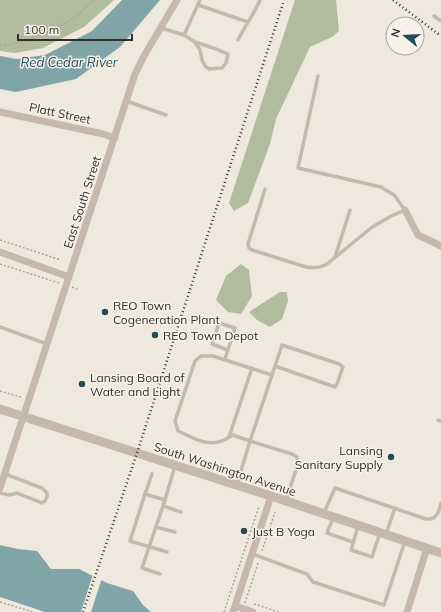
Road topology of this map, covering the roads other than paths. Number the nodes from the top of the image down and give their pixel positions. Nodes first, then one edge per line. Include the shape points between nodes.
1 (177, 0) edge
2 (200, 0) edge
3 (260, 0) edge
4 (198, 5) junction
5 (434, 16) dead end
6 (441, 21) edge
7 (248, 22) junction
8 (161, 28) junction
9 (184, 35) junction
10 (238, 40) dead end
11 (195, 42) junction
12 (318, 76) dead end
13 (126, 101) junction
14 (0, 112) edge
15 (166, 115) dead end
16 (115, 138) junction
17 (265, 189) dead end
18 (350, 210) dead end
19 (405, 210) junction
20 (441, 246) edge
21 (0, 252) edge
22 (335, 258) junction
23 (69, 276) junction
24 (0, 328) edge
25 (47, 344) junction
26 (228, 350) junction
27 (225, 359) junction
28 (275, 366) junction
29 (252, 368) junction
30 (272, 375) junction
31 (0, 409) edge
32 (23, 417) junction
33 (229, 437) junction
34 (250, 440) junction
35 (175, 465) junction
36 (5, 474) junction
37 (152, 474) dead end
38 (237, 485) junction
39 (0, 488) edge
40 (0, 493) edge
41 (145, 494) junction
42 (271, 496) junction
43 (164, 500) junction
44 (286, 501) junction
45 (441, 503) edge
46 (163, 506) junction
47 (395, 508) junction
48 (181, 512) dead end
49 (324, 514) junction
50 (333, 517) junction
51 (359, 525) junction
52 (156, 527) junction
53 (174, 532) dead end
54 (383, 533) junction
55 (405, 540) junction
56 (353, 542) junction
57 (149, 546) junction
58 (427, 548) junction
59 (167, 552) dead end
60 (441, 553) edge
61 (252, 554) junction
62 (160, 574) dead end
63 (234, 609) edge
64 (253, 612) edge
65 (407, 612) edge

1 - 8 street, East South Street
2 - 4 lane
3 - 7 lane
4 - 7 lane
4 - 9 lane
5 - 6 lane
7 - 10 lane
8 - 9 lane
8 - 13 street, East South Street via 135,74
9 - 11 lane
11 - 11 lane via 228,54 222,68 209,69 205,66
12 - 19 lane via 298,168 381,187 394,195
13 - 15 lane
13 - 16 street, East South Street
14 - 16 street, Platt Street
16 - 23 street, East South Street
17 - 22 lane via 248,244 249,248 306,267 322,267
18 - 22 lane
19 - 20 street via 418,235
19 - 22 lane via 376,225
21 - 23 street
23 - 25 street, East South Street
24 - 25 lane
25 - 32 street, East South Street
26 - 26 lane via 235,328 219,323 212,344
26 - 27 lane
27 - 29 lane
27 - 33 lane via 201,356 195,362 175,421 178,431 210,444
28 - 28 lane via 335,387 343,366 282,345
28 - 30 lane
29 - 30 lane
29 - 33 lane
30 - 34 lane
31 - 32 street, South Washington Avenue
32 - 35 street, South Washington Avenue
32 - 36 street, East South Street
33 - 34 lane via 233,435
34 - 38 lane
34 - 44 lane via 297,457 298,464
35 - 38 street, South Washington Avenue
35 - 43 lane
36 - 39 street, East South Street
36 - 40 lane via 42,488 47,492 47,497 42,503 17,493
37 - 41 lane
38 - 42 street, South Washington Avenue
41 - 43 lane
41 - 57 lane via 130,541
42 - 44 street, South Washington Avenue
42 - 61 street
43 - 46 lane
44 - 49 street, South Washington Avenue
45 - 47 lane via 438,513 430,519
46 - 48 lane
46 - 52 lane
47 - 49 lane via 335,488
47 - 54 lane
49 - 50 street, South Washington Avenue
50 - 51 street, South Washington Avenue
50 - 56 lane via 327,533
51 - 54 street, South Washington Avenue
51 - 56 lane
52 - 53 lane
52 - 57 lane
54 - 55 street, South Washington Avenue
54 - 56 lane via 372,557 351,550
55 - 58 street, South Washington Avenue
55 - 61 lane via 384,605 313,582 307,574
57 - 59 lane
57 - 62 lane via 142,568
58 - 60 street, South Washington Avenue
58 - 65 street
61 - 63 street
63 - 64 street

